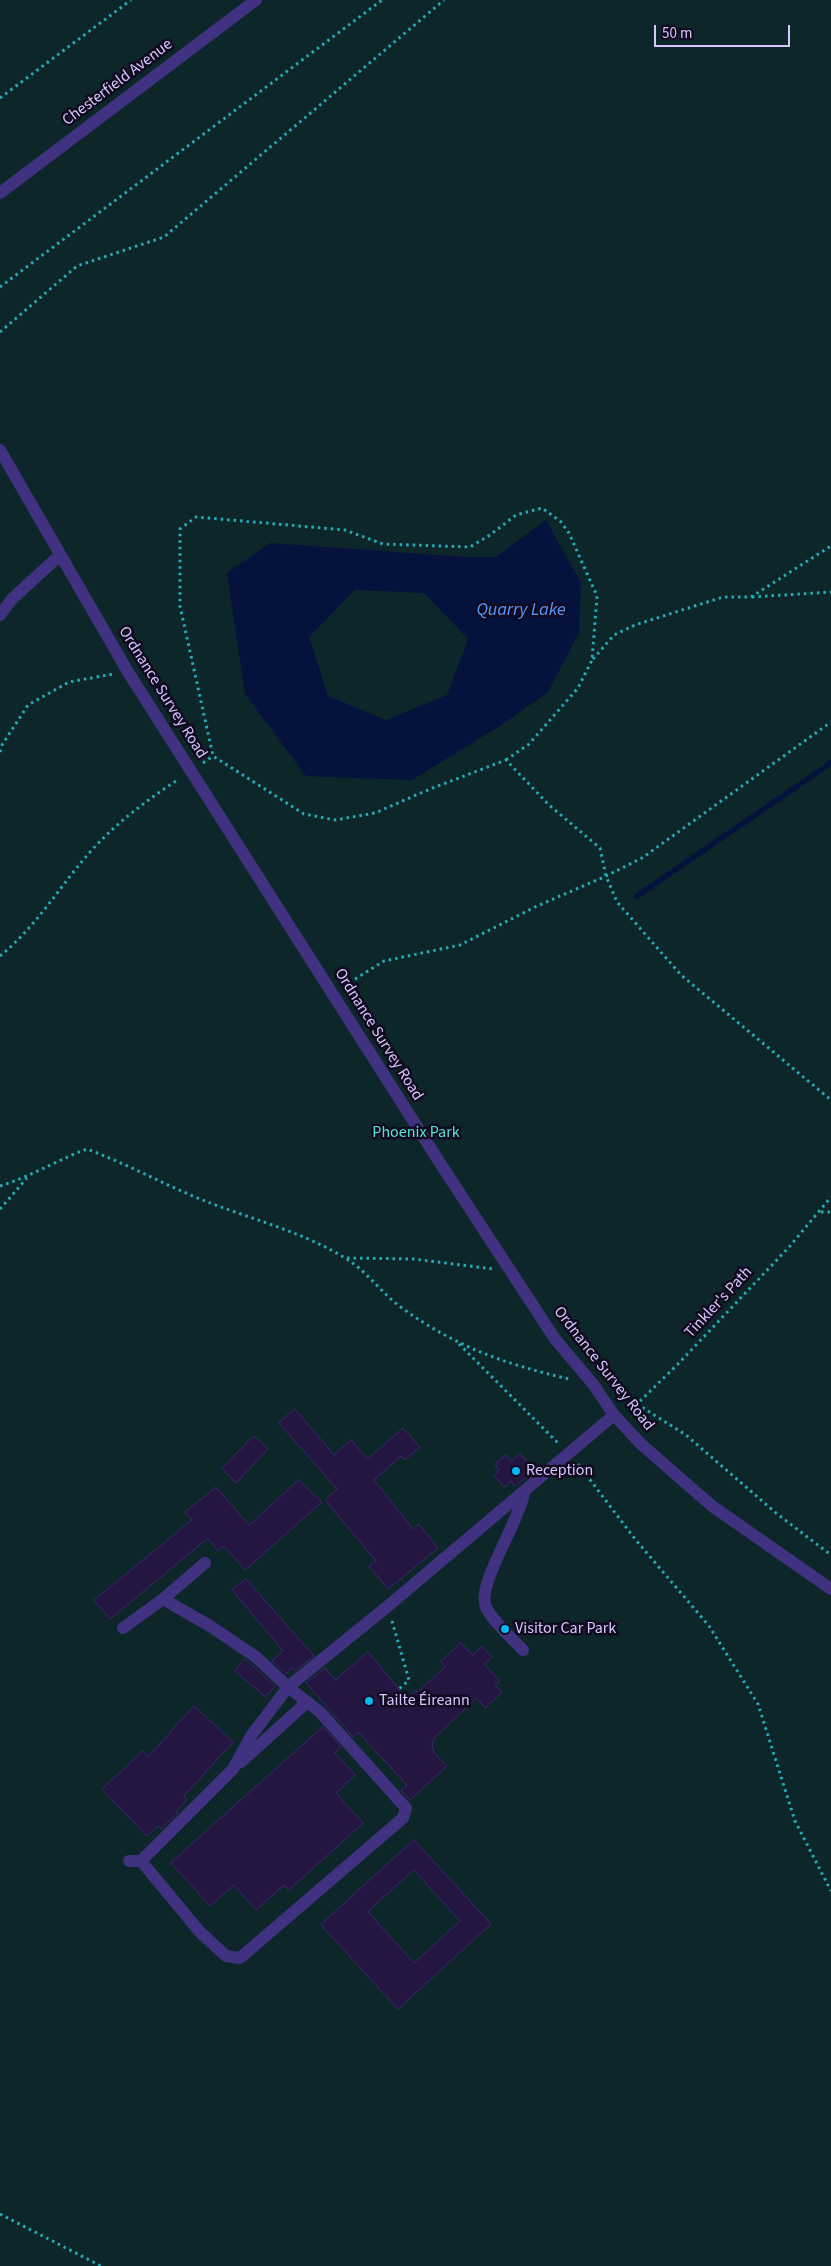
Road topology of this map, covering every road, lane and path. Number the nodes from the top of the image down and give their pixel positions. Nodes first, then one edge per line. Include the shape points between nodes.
1 (131, 0) edge
2 (256, 0) edge
3 (382, 0) edge
4 (444, 0) edge
5 (0, 98) edge
6 (0, 193) edge
7 (0, 287) edge
8 (0, 332) edge
9 (0, 450) edge
10 (831, 546) edge
11 (60, 555) junction
12 (831, 592) edge
13 (751, 597) junction
14 (0, 615) edge
15 (592, 660) junction
16 (128, 672) junction
17 (831, 722) edge
18 (0, 752) edge
19 (506, 760) junction
20 (192, 771) junction
21 (606, 876) junction
22 (0, 956) edge
23 (332, 993) junction
24 (831, 1100) edge
25 (27, 1178) junction
26 (0, 1186) edge
27 (831, 1197) edge
28 (0, 1209) edge
29 (821, 1212) junction
30 (831, 1212) edge
31 (347, 1258) junction
32 (511, 1272) junction
33 (459, 1344) junction
34 (593, 1384) junction
35 (637, 1404) junction
36 (614, 1415) junction
37 (570, 1454) junction
38 (524, 1493) junction
39 (831, 1555) edge
40 (205, 1563) dead end
41 (831, 1589) edge
42 (163, 1599) junction
43 (388, 1606) junction
44 (123, 1628) dead end
45 (523, 1650) dead end
46 (288, 1687) junction
47 (399, 1690) dead end
48 (306, 1703) junction
49 (233, 1769) junction
50 (831, 1891) edge
51 (0, 2214) edge
52 (101, 2266) edge

1 - 5 path
2 - 6 street, Chesterfield Avenue
3 - 7 path
4 - 8 path via 164,237 77,266
9 - 11 street, Ordnance Survey Road
10 - 13 path
11 - 14 street via 12,599
11 - 16 street, Ordnance Survey Road
12 - 13 path
13 - 15 path via 724,597 635,625 614,635
15 - 19 path via 578,688 529,744
15 - 19 path via 597,596 569,533 560,520 542,508 516,515 470,547 383,544 345,530 196,517 180,529 180,606 213,756 304,814 335,820 375,813
16 - 18 path via 69,682 28,705
16 - 20 street, Ordnance Survey Road
17 - 21 path via 642,858
19 - 21 path via 550,805 600,848
20 - 22 path via 137,807 104,838 21,939
20 - 23 street, Ordnance Survey Road
21 - 23 path via 460,945 384,961
21 - 24 path via 617,902 681,975
23 - 32 street, Ordnance Survey Road
25 - 26 path
25 - 28 path
25 - 31 path via 86,1149 122,1162 182,1192 302,1236
27 - 29 path, Tinkler's Path
29 - 30 path
29 - 35 path, Tinkler's Path
31 - 32 path via 414,1259
31 - 33 path via 400,1307
32 - 34 street, Ordnance Survey Road via 555,1339
33 - 34 path via 526,1369
33 - 37 path
34 - 36 street, Ordnance Survey Road
35 - 36 path, Tinkler's Path
35 - 39 path via 686,1435
36 - 37 street
36 - 41 street, Ordnance Survey Road via 641,1444 712,1506
37 - 38 street
37 - 50 path via 635,1539 709,1626 758,1704 795,1821
38 - 43 street
38 - 45 street via 510,1535 489,1574 482,1597 486,1608
40 - 42 street
42 - 44 street
42 - 46 street via 256,1657
43 - 46 street
43 - 47 path via 410,1680
46 - 48 street
46 - 49 street via 251,1736
48 - 49 street
48 - 49 street via 320,1712 406,1808 403,1818 240,1958 226,1956 200,1932 135,1861
51 - 52 path

